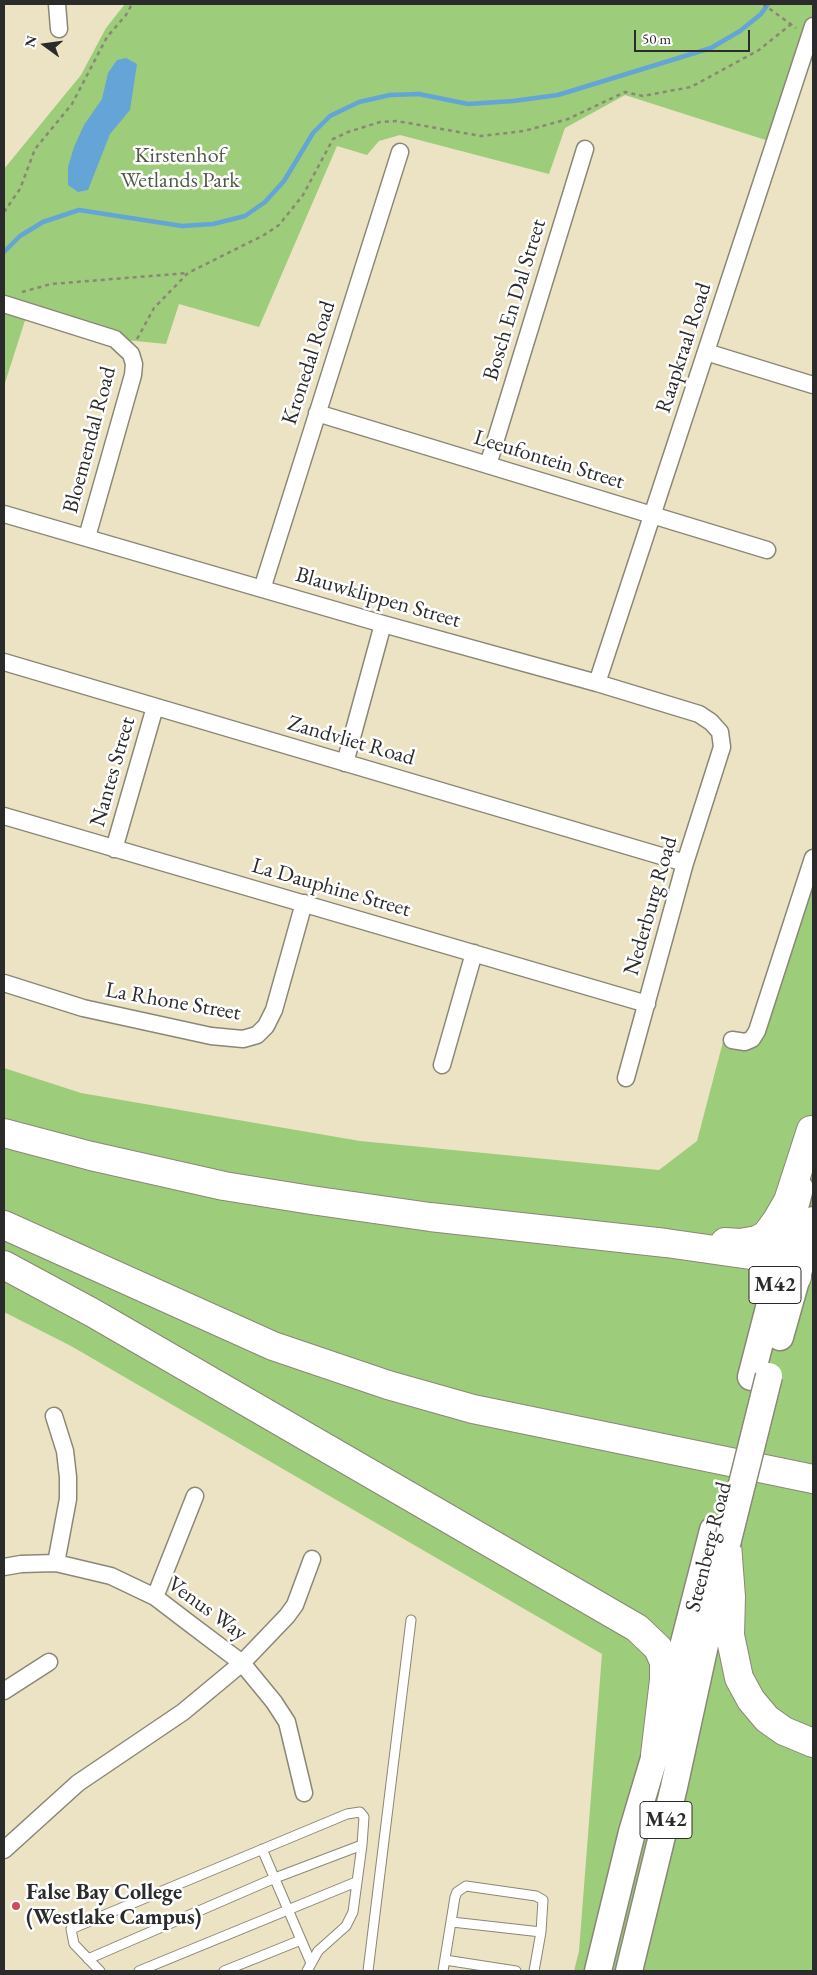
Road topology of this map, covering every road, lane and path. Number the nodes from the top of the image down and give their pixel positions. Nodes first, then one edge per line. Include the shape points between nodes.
1 (57, 4) edge
2 (132, 4) edge
3 (763, 4) edge
4 (780, 18) dead end
5 (790, 25) dead end
6 (59, 29) dead end
7 (812, 33) edge
8 (586, 149) dead end
9 (400, 152) dead end
10 (4, 212) edge
11 (188, 273) junction
12 (10, 299) edge
13 (706, 352) junction
14 (131, 354) junction
15 (813, 385) edge
16 (317, 413) junction
17 (488, 465) junction
18 (4, 514) edge
19 (652, 516) junction
20 (86, 537) junction
21 (767, 550) dead end
22 (262, 589) junction
23 (383, 624) junction
24 (4, 662) edge
25 (597, 683) junction
26 (155, 707) junction
27 (722, 746) joint
28 (346, 762) junction
29 (4, 816) edge
30 (114, 849) junction
31 (813, 858) edge
32 (685, 863) junction
33 (304, 903) junction
34 (474, 953) junction
35 (4, 984) edge
36 (647, 1004) junction
37 (732, 1040) dead end
38 (442, 1065) dead end
39 (626, 1078) dead end
40 (812, 1126) edge
41 (4, 1133) edge
42 (813, 1220) edge
43 (4, 1225) edge
44 (666, 1243) junction
45 (4, 1265) edge
46 (789, 1269) junction
47 (54, 1416) dead end
48 (813, 1480) edge
49 (196, 1496) dead end
50 (720, 1537) junction
51 (312, 1559) dead end
52 (56, 1563) junction
53 (4, 1566) edge
54 (155, 1597) junction
55 (411, 1620) dead end
56 (49, 1662) dead end
57 (242, 1663) junction
58 (4, 1691) edge
59 (813, 1743) edge
60 (655, 1755) junction
61 (304, 1793) dead end
62 (362, 1845) junction
63 (262, 1849) junction
64 (4, 1850) edge
65 (275, 1878) junction
66 (356, 1882) junction
67 (288, 1909) junction
68 (452, 1922) junction
69 (541, 1932) junction
70 (301, 1940) junction
71 (88, 1958) junction
72 (445, 1960) junction
73 (309, 1967) edge
74 (100, 1971) edge
75 (139, 1971) edge
76 (224, 1971) edge
77 (368, 1971) edge
78 (443, 1971) edge
79 (516, 1971) edge
80 (534, 1971) edge
81 (598, 1971) edge
82 (629, 1971) edge

1 - 6 street
2 - 10 path via 107,37 72,104 35,149 20,189
3 - 4 path
5 - 11 path via 758,50 691,87 643,96 625,92 568,119 524,131 482,136 397,121 380,122 348,132 333,139 303,195 279,225
7 - 13 street, Raapkraal Road
8 - 17 street, Bosch En Dal Street
9 - 16 street, Kronedal Road
11 - 12 path via 51,284
11 - 14 path via 154,308 139,332
12 - 14 street via 115,339
13 - 15 street
13 - 19 street, Raapkraal Road
14 - 20 street, Bloemendal Road via 133,375
16 - 17 street, Leeufontein Street
16 - 22 street, Kronedal Road
17 - 19 street, Leeufontein Street
18 - 20 street, Blauwklippen Street
19 - 21 street, Leeufontein Street
19 - 25 street, Raapkraal Road
20 - 22 street, Blauwklippen Street
22 - 23 street, Blauwklippen Street
23 - 25 street, Blauwklippen Street
23 - 28 street
24 - 26 street, Zandvliet Road
25 - 27 street, Blauwklippen Street via 699,714 720,732
26 - 28 street, Zandvliet Road
26 - 30 street, Nantes Street
27 - 32 street, Nederburg Road
28 - 32 street, Zandvliet Road
29 - 30 street, La Dauphine Street
30 - 33 street, La Dauphine Street
31 - 37 street via 757,1031 752,1039 745,1042
32 - 36 street, Nederburg Road
33 - 34 street, La Dauphine Street
33 - 35 street, La Rhone Street via 274,1010 257,1035 243,1039 211,1036 83,1008
34 - 36 street, La Dauphine Street
34 - 38 street
36 - 39 street, Nederburg Road
40 - 44 highway via 788,1201 766,1234 757,1240 740,1243
40 - 46 main road, Steenberg Road / M42
41 - 44 highway via 224,1186 430,1217
42 - 46 main road, Steenberg Road / M42
43 - 48 highway via 273,1346 388,1386 473,1409
44 - 46 highway
45 - 60 highway via 637,1628 658,1648 664,1662
46 - 50 main road, Steenberg Road / M42, bridge
47 - 52 street via 65,1451 68,1477 68,1499
49 - 54 street
50 - 59 highway via 730,1596 730,1641 739,1678 767,1719 784,1731
50 - 60 main road, Steenberg Road / M42
50 - 82 main road, Steenberg Road / M42 via 674,1787
51 - 57 street via 295,1605
52 - 53 street, Venus Way
52 - 54 street, Venus Way via 111,1576
54 - 57 street, Venus Way
55 - 77 lane
56 - 58 street
57 - 61 street, Venus Way via 287,1722
57 - 64 street via 183,1712 58,1798
60 - 81 main road, Steenberg Road / M42 via 632,1832
62 - 63 lane via 364,1817 360,1812 354,1812
62 - 65 lane
62 - 66 lane
63 - 65 lane
63 - 71 lane via 70,1929 74,1944
65 - 67 lane
65 - 71 lane
66 - 67 lane
66 - 73 lane via 353,1912 346,1926 318,1952
67 - 70 lane
67 - 75 lane
68 - 69 lane
68 - 69 lane via 457,1892 461,1888 474,1887 541,1898 544,1903
68 - 72 lane
69 - 80 lane
70 - 73 lane
70 - 76 lane
71 - 74 lane
72 - 78 lane
72 - 79 lane

